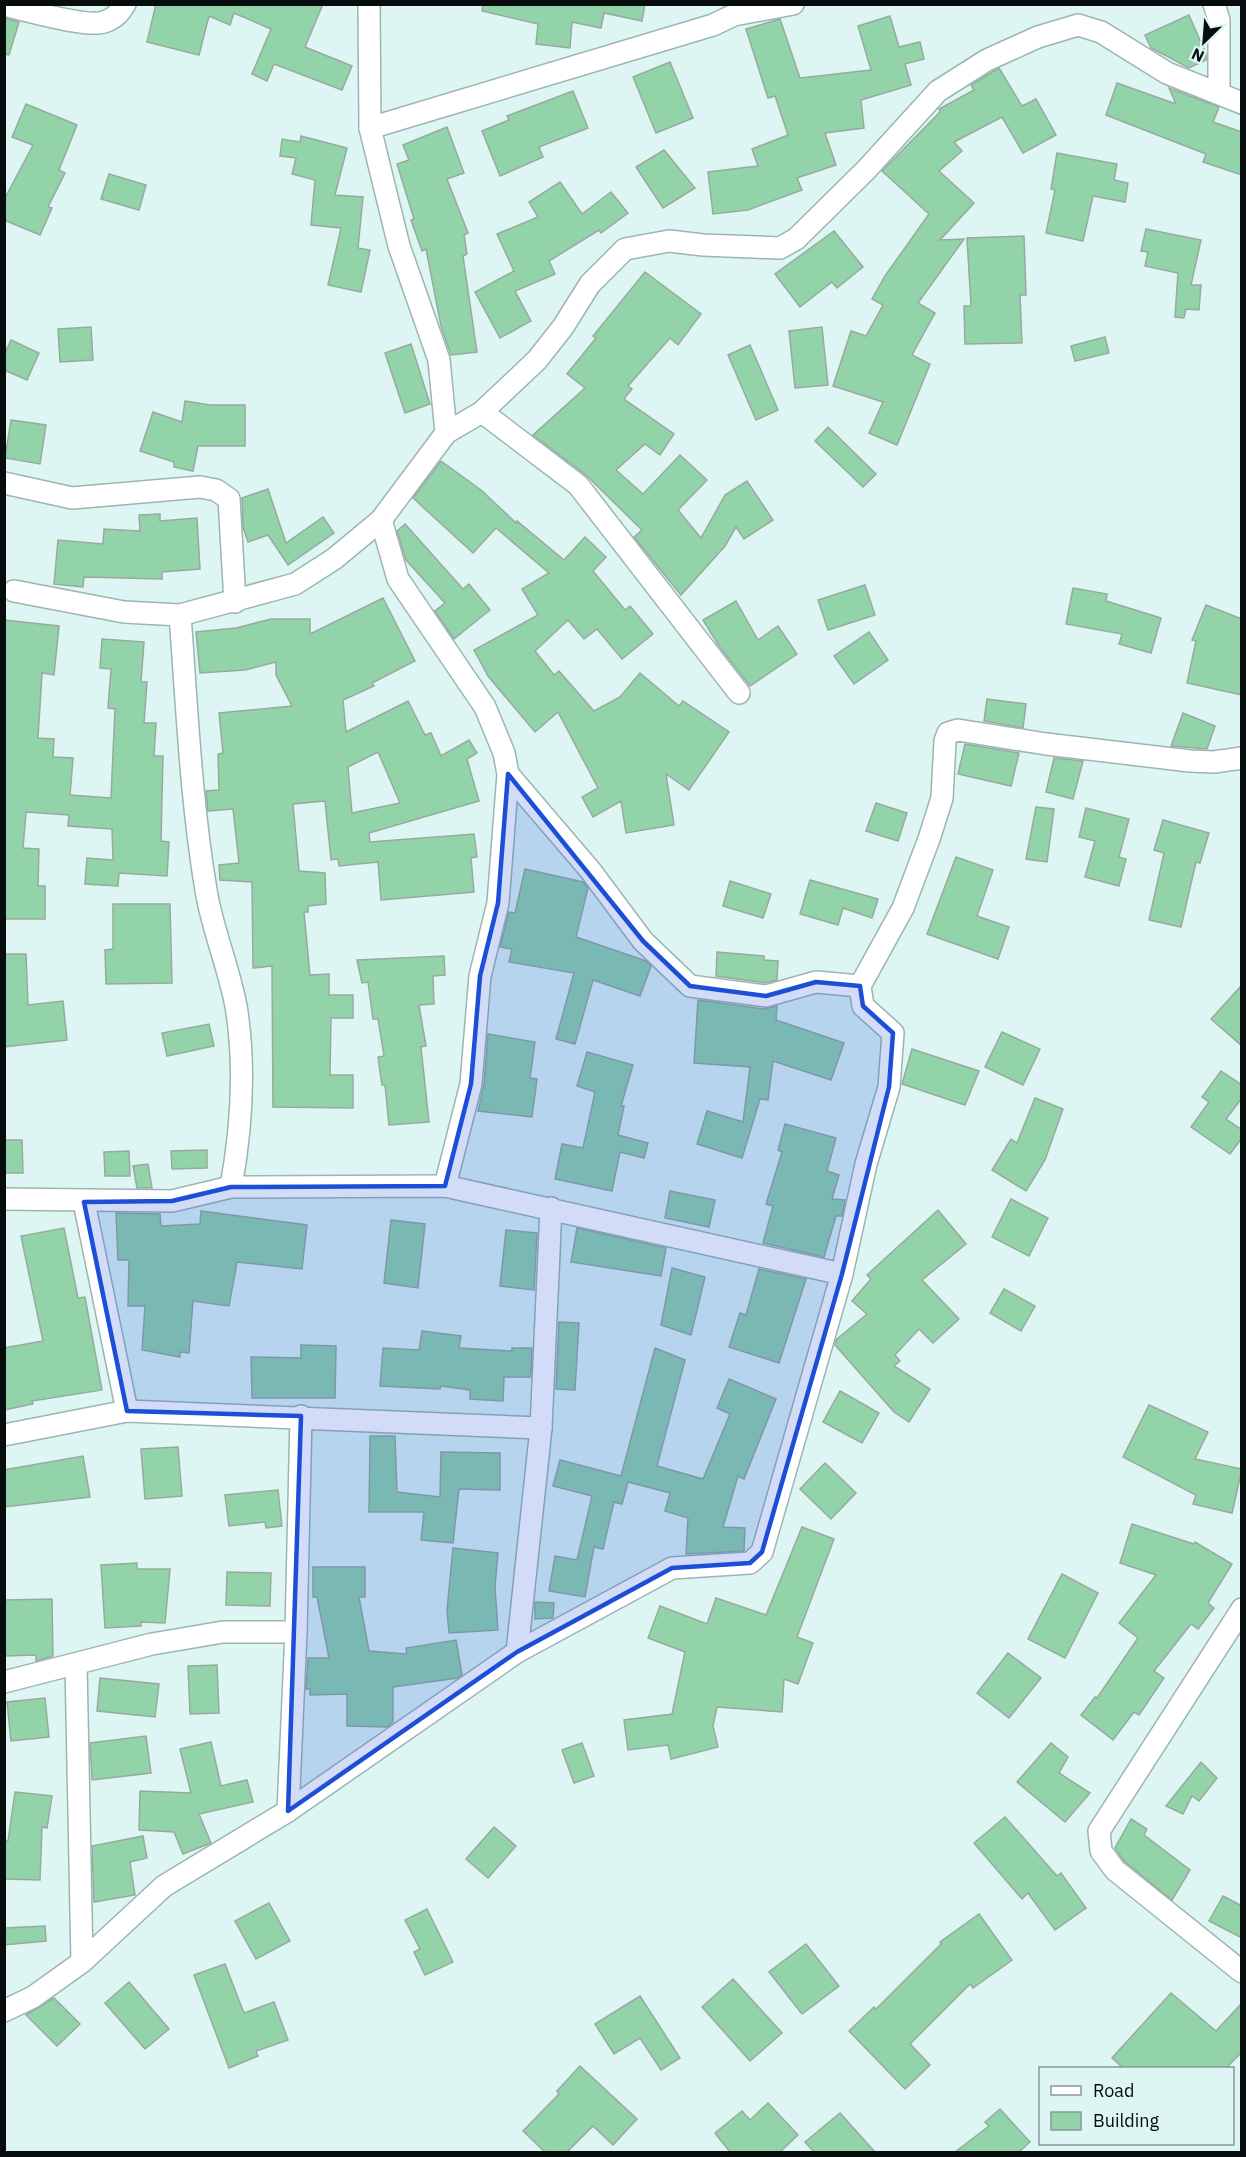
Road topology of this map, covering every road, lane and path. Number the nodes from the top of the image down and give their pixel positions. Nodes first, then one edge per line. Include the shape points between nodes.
1 (125, 4) edge
2 (369, 4) edge
3 (792, 4) edge
4 (1214, 4) edge
5 (4, 5) edge
6 (1219, 93) junction
7 (1242, 103) edge
8 (370, 128) junction
9 (482, 412) junction
10 (446, 433) junction
11 (4, 483) edge
12 (381, 520) junction
13 (14, 591) dead end
14 (235, 602) junction
15 (180, 615) junction
16 (739, 693) dead end
17 (1242, 758) edge
18 (508, 774) junction
19 (860, 986) junction
20 (445, 1186) junction
21 (231, 1187) junction
22 (4, 1199) edge
23 (84, 1202) junction
24 (551, 1208) junction
25 (842, 1274) junction
26 (127, 1411) junction
27 (301, 1416) junction
28 (541, 1428) junction
29 (4, 1435) edge
30 (1242, 1609) edge
31 (296, 1632) junction
32 (517, 1652) junction
33 (76, 1665) junction
34 (4, 1682) edge
35 (288, 1811) junction
36 (82, 1962) junction
37 (1242, 1972) edge
38 (4, 2011) edge

1 - 5 street via 119,15 102,23
2 - 8 street
3 - 8 street via 734,15 713,25
4 - 6 street via 1219,20
6 - 7 street
6 - 9 street via 1167,73 1101,32 1078,25 1038,37 987,60 938,91 866,170 796,239 780,248 669,242 625,249 590,285 537,360
8 - 10 street via 399,246 439,360
9 - 10 street
9 - 16 street via 578,485
10 - 12 street
11 - 14 street via 72,498 200,487 216,490 229,499
12 - 14 street via 334,559 295,584
12 - 18 street via 398,579 485,707 504,753
13 - 15 street via 124,612
14 - 15 street
15 - 21 street via 207,896 236,1005 243,1073 240,1139
17 - 19 street via 1190,761 958,730 948,733 942,798 929,839 903,908
18 - 19 street via 590,870 643,941 690,986 766,996 816,982
18 - 20 street via 498,903 480,976 471,1084
19 - 25 street via 863,1006 893,1033 889,1087 866,1164
20 - 21 street
20 - 24 street
21 - 23 street via 172,1201
22 - 23 street
23 - 26 street
24 - 25 street
24 - 28 street
25 - 32 street via 762,1552 750,1563 672,1568
26 - 27 street
26 - 29 street
27 - 28 street
27 - 31 street
28 - 32 street
30 - 37 street via 1099,1831 1101,1851 1115,1870
31 - 33 street via 223,1632 152,1644
31 - 35 street
32 - 35 street
33 - 34 street
33 - 36 street
35 - 36 street via 164,1886
36 - 38 street via 33,1997

